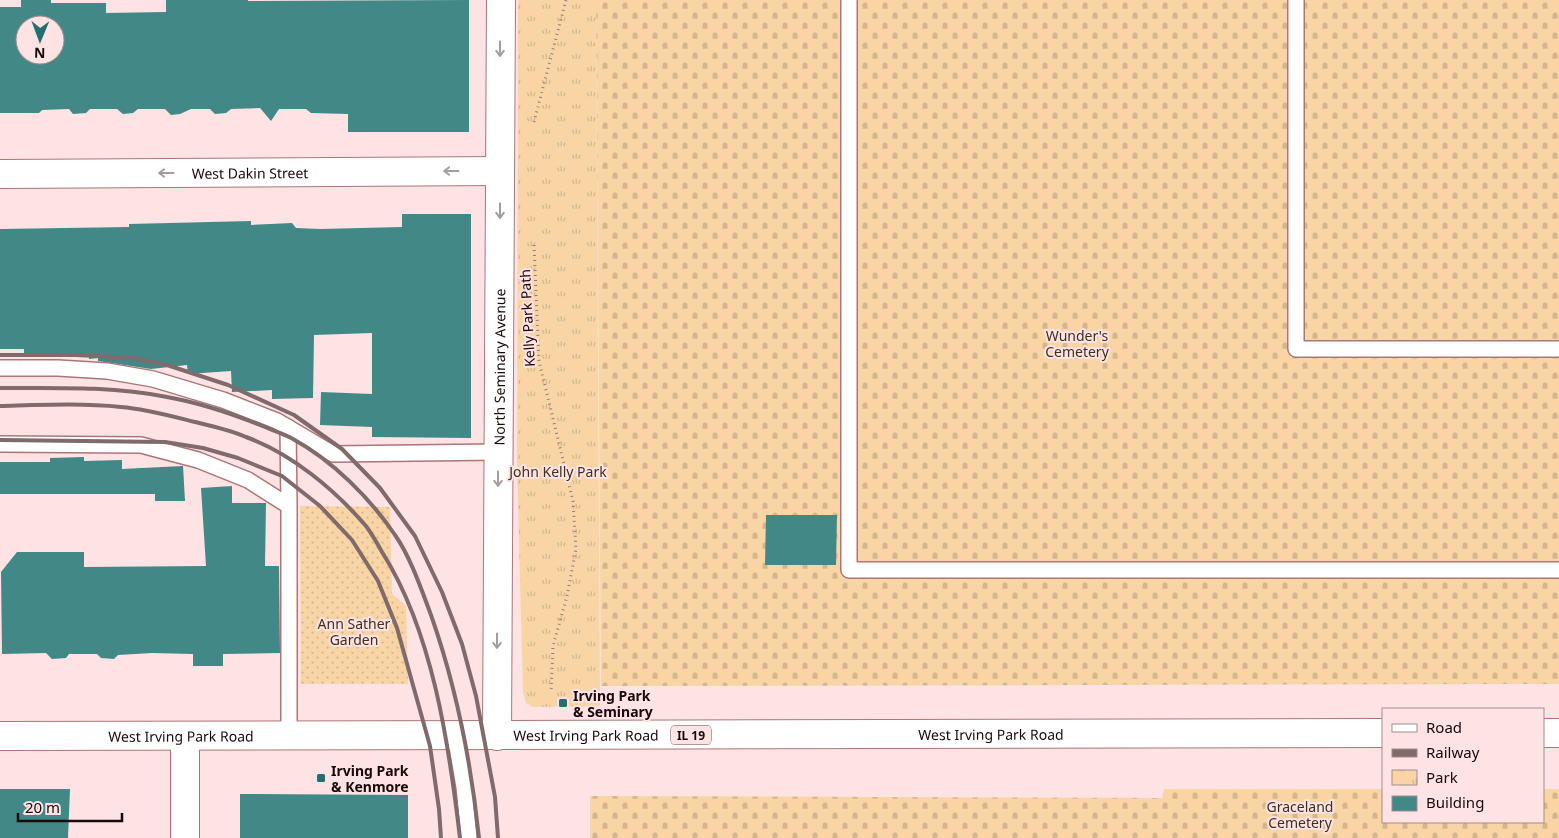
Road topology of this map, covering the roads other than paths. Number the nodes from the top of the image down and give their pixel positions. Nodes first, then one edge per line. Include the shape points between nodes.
1 (501, 0) edge
2 (849, 0) edge
3 (1296, 0) edge
4 (500, 171) junction
5 (0, 174) edge
6 (1559, 349) edge
7 (0, 368) edge
8 (288, 427) junction
9 (0, 444) edge
10 (498, 452) junction
11 (289, 506) junction
12 (1559, 570) edge
13 (1382, 733) edge
14 (1544, 733) edge
15 (1559, 733) edge
16 (455, 735) junction
17 (0, 736) edge
18 (185, 736) junction
19 (289, 736) junction
20 (497, 736) junction
21 (185, 838) edge
22 (468, 838) edge

1 -> 4 main road, North Seminary Avenue
2 - 12 lane via 849,570
3 - 6 lane via 1296,349
4 -> 5 main road, West Dakin Street
4 -> 10 main road, North Seminary Avenue
7 - 8 lane via 108,370 153,379 223,400
8 - 10 lane via 334,454
8 - 11 lane
9 - 11 lane via 140,445 206,463 248,480
10 -> 20 main road, North Seminary Avenue
11 - 19 lane
13 - 20 main road, West Irving Park Road / IL 19
14 - 15 main road
16 - 19 main road, West Irving Park Road / IL 19
16 - 20 main road, West Irving Park Road / IL 19
16 - 22 lane
17 - 18 main road, West Irving Park Road / IL 19
18 - 19 main road, West Irving Park Road / IL 19
18 - 21 main road

